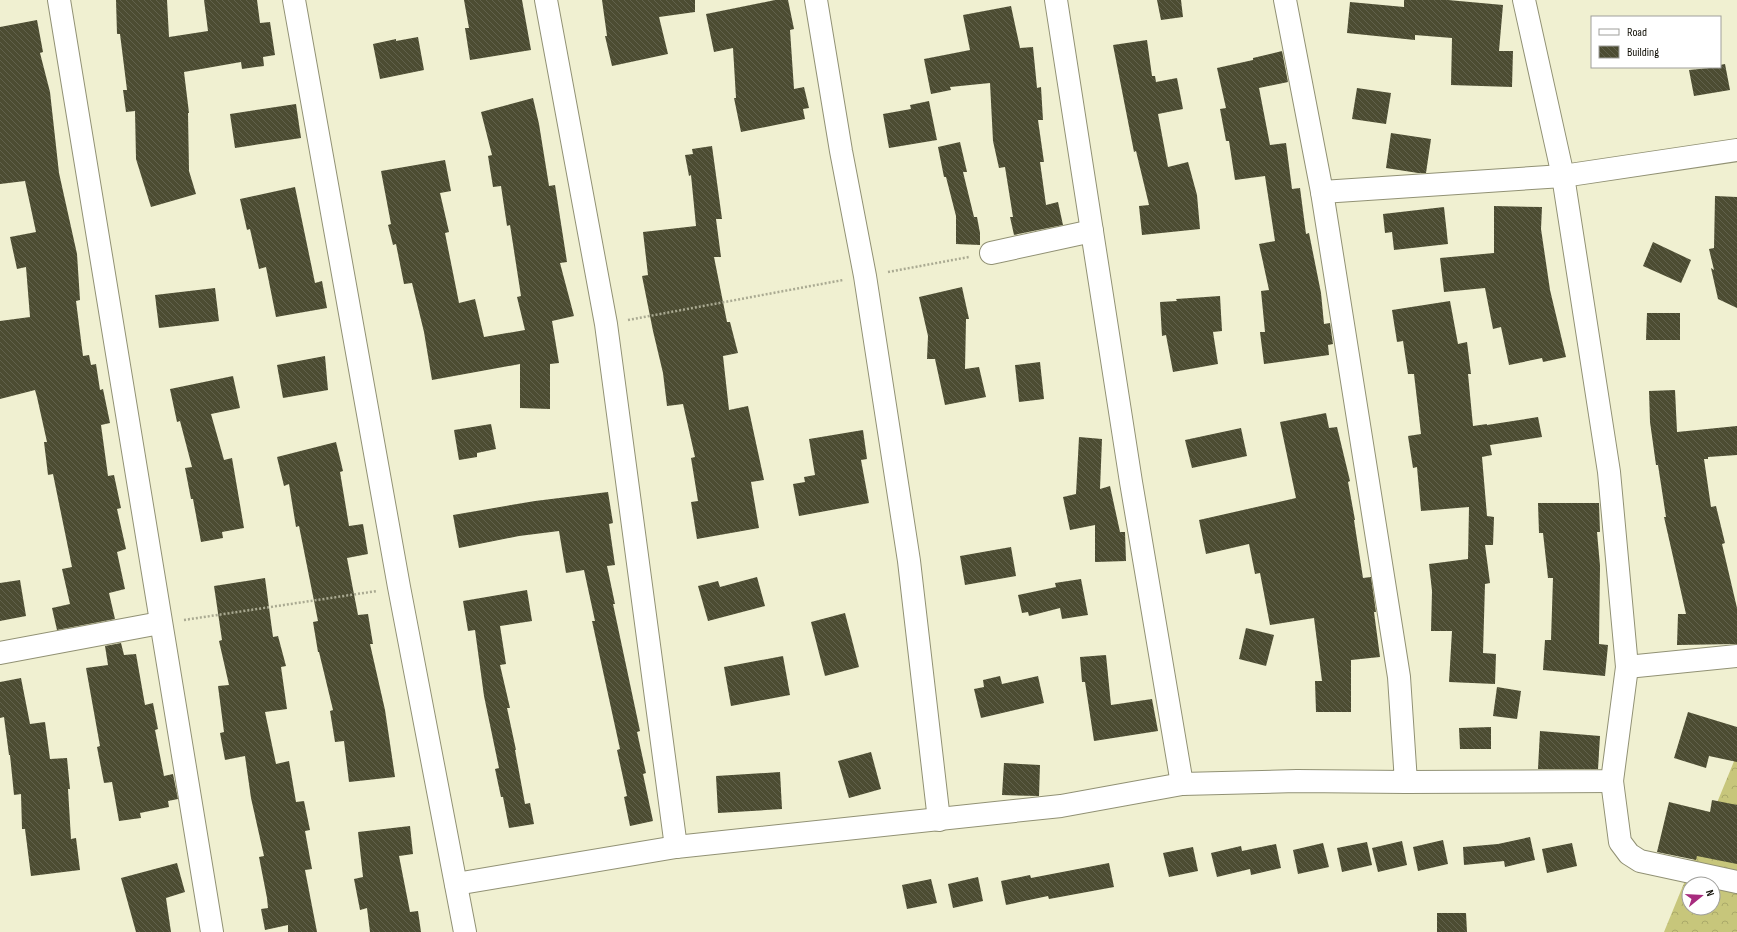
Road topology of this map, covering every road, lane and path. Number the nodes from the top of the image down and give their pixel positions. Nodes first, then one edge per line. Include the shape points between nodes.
1 (59, 0) edge
2 (294, 0) edge
3 (546, 0) edge
4 (816, 0) edge
5 (1056, 0) edge
6 (1285, 0) edge
7 (1524, 0) edge
8 (1737, 150) edge
9 (1563, 176) junction
10 (1322, 192) junction
11 (1092, 231) junction
12 (991, 253) joint
13 (864, 276) junction
14 (606, 324) junction
15 (399, 588) junction
16 (160, 623) junction
17 (0, 654) edge
18 (1737, 656) edge
19 (1627, 667) junction
20 (1612, 781) junction
21 (1406, 782) junction
22 (1182, 784) junction
23 (938, 820) junction
24 (676, 847) junction
25 (1737, 882) edge
26 (456, 884) junction
27 (212, 932) edge
28 (465, 932) edge

1 - 16 street
2 - 15 street
3 - 14 street
4 - 13 street
5 - 11 street
6 - 10 street
7 - 9 street
8 - 9 street
9 - 10 street
9 - 19 street via 1609,472
10 - 21 street via 1399,677
11 - 12 street
11 - 22 street
12 - 13 path
13 - 14 path
13 - 23 street via 909,561
14 - 24 street
15 - 16 path
15 - 26 street
16 - 17 street
16 - 27 street
18 - 19 street
19 - 20 street
20 - 21 street
20 - 25 street via 1620,842 1629,854 1640,861
21 - 22 street
22 - 23 street via 1061,806
23 - 24 street
24 - 26 street
26 - 28 street

